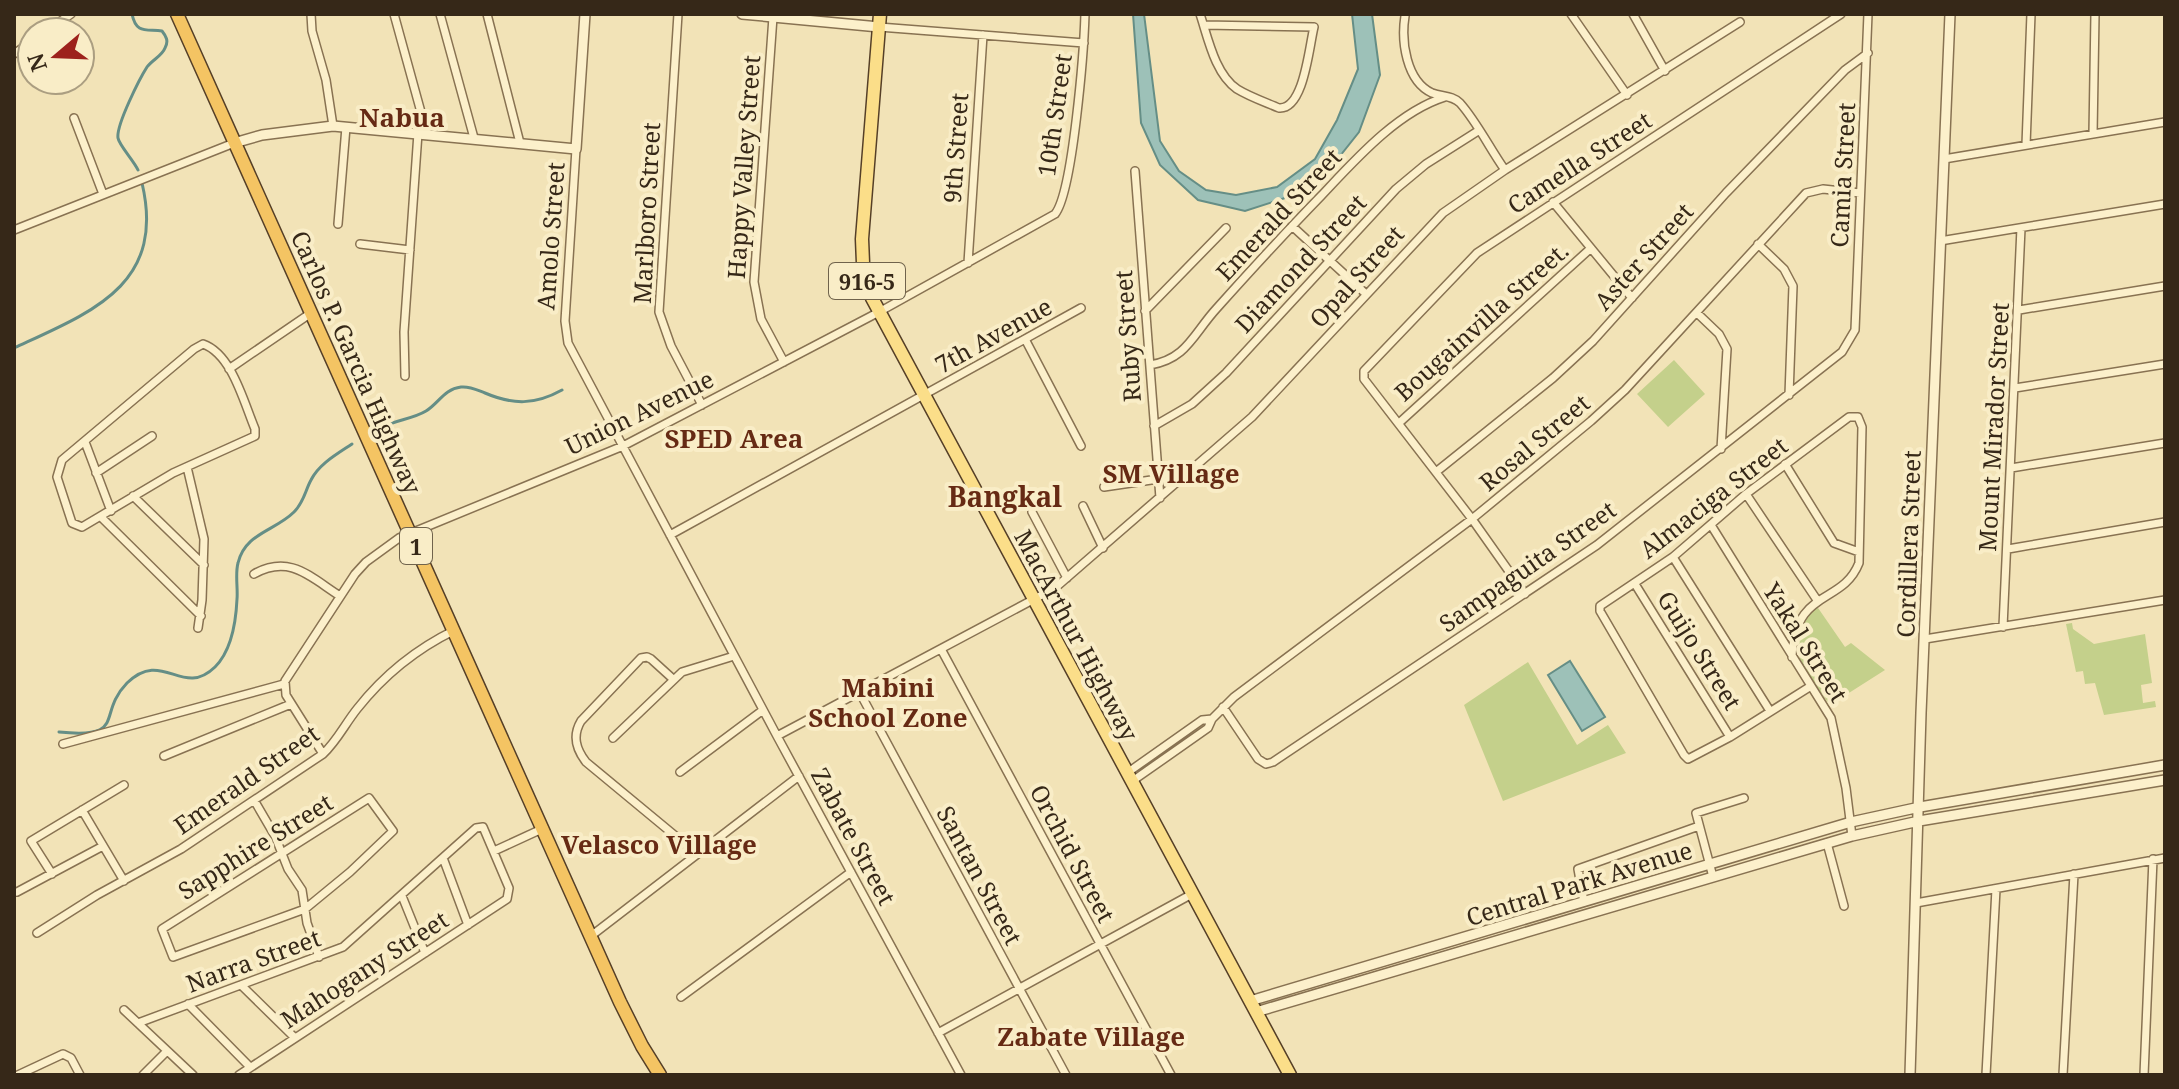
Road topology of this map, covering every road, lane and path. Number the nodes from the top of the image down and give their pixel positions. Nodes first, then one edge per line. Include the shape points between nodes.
1 (177, 14) edge
2 (311, 14) edge
3 (394, 14) edge
4 (440, 14) edge
5 (487, 14) edge
6 (585, 14) edge
7 (678, 14) edge
8 (742, 14) edge
9 (1085, 14) edge
10 (1200, 14) edge
11 (1571, 14) edge
12 (1633, 14) edge
13 (1841, 14) edge
14 (1868, 14) edge
15 (1950, 14) edge
16 (2031, 14) edge
17 (2095, 14) edge
18 (1405, 16) dead end
19 (773, 17) junction
20 (879, 21) edge
21 (1740, 22) dead end
22 (1204, 25) junction
23 (983, 35) junction
24 (1084, 43) junction
25 (1868, 53) junction
26 (1665, 71) junction
27 (1627, 95) junction
28 (1445, 97) junction
29 (74, 118) dead end
30 (2165, 122) edge
31 (333, 126) junction
32 (346, 127) junction
33 (1478, 131) junction
34 (422, 133) junction
35 (2093, 134) junction
36 (474, 138) junction
37 (234, 143) junction
38 (520, 143) junction
39 (2026, 145) junction
40 (576, 149) junction
41 (1944, 159) junction
42 (1505, 170) junction
43 (1135, 171) dead end
44 (1860, 193) junction
45 (103, 194) junction
46 (1553, 202) junction
47 (2165, 204) edge
48 (1051, 217) joint
49 (338, 224) dead end
50 (1292, 226) junction
51 (1226, 228) dead end
52 (2021, 228) junction
53 (14, 230) edge
54 (1940, 241) junction
55 (360, 244) dead end
56 (1758, 244) junction
57 (1591, 248) junction
58 (410, 250) junction
59 (1330, 261) junction
60 (968, 263) junction
61 (2165, 286) edge
62 (1366, 294) junction
63 (1632, 298) junction
64 (1081, 308) dead end
65 (2019, 310) junction
66 (1145, 311) junction
67 (879, 312) junction
68 (311, 313) junction
69 (1697, 313) junction
70 (1853, 338) joint
71 (1025, 339) junction
72 (784, 362) junction
73 (2165, 364) edge
74 (1150, 365) junction
75 (229, 369) junction
76 (405, 376) dead end
77 (2015, 388) junction
78 (1789, 395) junction
79 (924, 397) junction
80 (702, 405) junction
81 (1399, 423) junction
82 (1154, 426) junction
83 (152, 436) dead end
84 (85, 442) junction
85 (2165, 443) edge
86 (623, 446) junction
87 (1081, 446) dead end
88 (1721, 449) junction
89 (1785, 464) junction
90 (187, 467) junction
91 (2011, 468) junction
92 (1436, 472) junction
93 (96, 473) junction
94 (1158, 479) junction
95 (1104, 487) dead end
96 (1746, 494) junction
97 (133, 496) junction
98 (1160, 498) junction
99 (1083, 506) dead end
100 (111, 511) junction
101 (1032, 512) dead end
102 (102, 518) junction
103 (1472, 519) junction
104 (2165, 522) edge
105 (1711, 525) junction
106 (410, 533) junction
107 (670, 535) junction
108 (1103, 548) junction
109 (2008, 549) junction
110 (1859, 552) junction
111 (1673, 557) junction
112 (204, 565) junction
113 (254, 574) dead end
114 (1067, 578) junction
115 (1635, 584) junction
116 (1525, 594) junction
117 (340, 596) junction
118 (1033, 599) junction
119 (1817, 600) junction
120 (2165, 600) edge
121 (201, 616) junction
122 (2003, 627) junction
123 (198, 628) dead end
124 (455, 630) junction
125 (1925, 639) junction
126 (941, 649) junction
127 (734, 656) junction
128 (1792, 657) junction
129 (673, 679) junction
130 (284, 684) junction
131 (1811, 686) junction
132 (860, 693) junction
133 (291, 704) junction
134 (1223, 707) junction
135 (763, 710) junction
136 (1770, 711) junction
137 (777, 736) junction
138 (1730, 737) junction
139 (613, 738) dead end
140 (63, 744) dead end
141 (323, 754) junction
142 (164, 756) dead end
143 (2165, 765) edge
144 (680, 772) dead end
145 (799, 776) junction
146 (1129, 778) junction
147 (2165, 780) edge
148 (124, 785) dead end
149 (1744, 798) dead end
150 (254, 800) junction
151 (1920, 807) junction
152 (82, 810) junction
153 (1919, 821) junction
154 (1851, 822) junction
155 (1699, 826) junction
156 (544, 828) junction
157 (1852, 836) junction
158 (1827, 843) junction
159 (103, 846) junction
160 (494, 851) junction
161 (282, 852) junction
162 (696, 853) junction
163 (443, 858) junction
164 (2165, 858) edge
165 (2153, 859) junction
166 (1709, 865) junction
167 (851, 872) junction
168 (52, 874) junction
169 (2074, 874) junction
170 (1713, 877) junction
171 (124, 881) junction
172 (1996, 889) junction
173 (17, 892) dead end
174 (1192, 894) junction
175 (402, 896) junction
176 (1584, 902) junction
177 (1916, 903) junction
178 (1844, 906) dead end
179 (305, 909) junction
180 (468, 925) junction
181 (37, 933) dead end
182 (591, 936) junction
183 (1467, 937) junction
184 (1100, 944) junction
185 (1470, 948) junction
186 (425, 953) junction
187 (319, 957) junction
188 (1348, 972) junction
189 (1351, 984) junction
190 (241, 985) junction
191 (1019, 988) junction
192 (681, 997) dead end
193 (188, 1004) junction
194 (1253, 1007) junction
195 (124, 1010) dead end
196 (138, 1023) junction
197 (938, 1033) junction
198 (294, 1037) junction
199 (167, 1051) junction
200 (250, 1067) junction
201 (18, 1075) edge
202 (80, 1075) edge
203 (143, 1075) edge
204 (193, 1075) edge
205 (239, 1075) edge
206 (660, 1075) edge
207 (961, 1075) edge
208 (1066, 1075) edge
209 (1171, 1075) edge
210 (1290, 1075) edge
211 (1910, 1075) edge
212 (1986, 1075) edge
213 (2063, 1075) edge
214 (2144, 1075) edge

1 - 37 highway, Carlos P. Garcia Highway / 1
2 - 31 street
3 - 34 street
4 - 36 street
5 - 38 street
6 - 40 street, Amolo Street
7 - 80 street, Marlboro Street via 659,312
8 - 19 street
9 - 24 street, 10th Street
10 - 22 street
11 - 27 street
12 - 26 street
13 - 46 street, Camella Street
14 - 25 street, Camia Street
15 - 41 street, Cordillera Street
16 - 39 street
17 - 35 street
18 - 28 street via 1404,43 1412,73 1424,89
19 - 20 street
19 - 72 street, Happy Valley Street via 754,282 761,319
20 - 23 street
20 - 67 main road, MacArthur Highway / 916-5 via 862,239 867,282
21 - 26 street, Opal Street
22 - 22 street via 1227,80 1285,108 1294,103 1314,27
23 - 24 street
23 - 60 street, 9th Street
24 - 48 street, 10th Street via 1062,202
25 - 44 street, Camia Street
25 - 63 street, Aster Street via 1845,70 1726,193
26 - 27 street, Opal Street
27 - 42 street, Opal Street
28 - 33 street via 1461,105
28 - 50 street, Emerald Street via 1376,139
29 - 45 street
30 - 35 street
31 - 32 street
31 - 37 street
32 - 34 street
32 - 49 street
33 - 42 street
33 - 59 street, Diamond Street via 1410,176
34 - 36 street
34 - 58 street
35 - 39 street
36 - 38 street
37 - 45 street
37 - 68 highway, Carlos P. Garcia Highway / 1
38 - 40 street
39 - 41 street
40 - 86 street, Amolo Street via 566,336
41 - 54 street, Cordillera Street
42 - 62 street, Opal Street via 1443,213
43 - 66 street, Ruby Street
44 - 56 street, Rosal Street via 1811,191
44 - 70 street, Camia Street
45 - 53 street
46 - 57 street
46 - 81 street, Camella Street via 1477,253 1363,374
47 - 52 street
48 - 60 street, Union Avenue
50 - 59 street
50 - 74 street, Emerald Street via 1186,349 1166,363
51 - 66 street
52 - 54 street
52 - 65 street, Mount Mirador Street
54 - 125 street, Cordillera Street
55 - 58 street
56 - 69 street, Rosal Street
56 - 78 street via 1793,286
57 - 63 street
57 - 81 street, Bougainvilla Street.
58 - 76 street
59 - 62 street
59 - 82 street, Diamond Street via 1206,392
60 - 67 street, Union Avenue
61 - 65 street
62 - 98 street, Opal Street via 1266,403
63 - 92 street, Aster Street via 1553,378
64 - 71 street, 7th Avenue
65 - 77 street, Mount Mirador Street
66 - 74 street, Ruby Street
67 - 72 street, Union Avenue
67 - 79 main road, MacArthur Highway / 916-5
68 - 75 street
68 - 106 highway, Carlos P. Garcia Highway / 1
69 - 88 street via 1727,349
69 - 103 street, Rosal Street via 1610,405
70 - 78 street, Sampaguita Street
71 - 79 street, 7th Avenue
71 - 87 street
72 - 80 street, Union Avenue
73 - 77 street
74 - 82 street, Ruby Street
75 - 84 street via 207,345 194,349
75 - 90 street via 255,436
77 - 91 street, Mount Mirador Street
78 - 88 street, Sampaguita Street
79 - 107 street, 7th Avenue
79 - 118 main road, MacArthur Highway / 916-5
80 - 86 street, Union Avenue
81 - 92 street
82 - 94 street, Ruby Street
83 - 93 street
84 - 93 street
84 - 102 street via 62,460 57,477 72,523 82,527
85 - 91 street
86 - 106 street, Union Avenue
86 - 107 street, Zabate Street
88 - 116 street, Sampaguita Street
89 - 96 street, Almaciga Street
89 - 110 street via 1834,543
89 - 110 street, Almaciga Street via 1849,417 1858,417
90 - 97 street
90 - 112 street via 203,524
91 - 109 street, Mount Mirador Street
92 - 103 street
93 - 100 street
94 - 95 street
94 - 98 street, Ruby Street
96 - 105 street, Almaciga Street
96 - 119 street
97 - 100 street
97 - 112 street
98 - 108 street, Opal Street
99 - 108 street
100 - 102 street
101 - 114 street
102 - 121 street
103 - 116 street
103 - 134 street, Rosal Street
104 - 109 street
105 - 111 street, Almaciga Street
105 - 128 street, Yakal Street
106 - 117 street, Union Avenue via 366,562
106 - 124 highway, Carlos P. Garcia Highway / 1
107 - 127 street, Zabate Street
108 - 114 street, Opal Street
109 - 122 street, Mount Mirador Street
110 - 119 street via 1848,581
111 - 115 street, Almaciga Street
111 - 136 street
112 - 121 street
113 - 117 street via 274,565 291,566
114 - 118 street, Opal Street
115 - 138 street, Guijo Street
115 - 138 street, Almaciga Street via 1600,611 1684,755 1688,759
116 - 134 street, Sampaguita Street via 1270,763 1258,759
117 - 130 street, Union Avenue
118 - 126 street
118 - 146 main road, MacArthur Highway / 916-5
119 - 128 street via 1798,623
120 - 122 street
121 - 123 street
122 - 125 street
124 - 141 street, Emerald Street via 393,672
124 - 156 highway, Carlos P. Garcia Highway / 1
125 - 151 street, Cordillera Street
126 - 132 street
126 - 184 street, Orchid Street
127 - 129 street
127 - 135 street, Zabate Street
128 - 131 street, Yakal Street
129 - 139 street
129 - 162 street via 651,659 641,658 581,721 576,742 586,762
130 - 133 street
130 - 140 street
131 - 136 street
131 - 154 street, Yakal Street via 1831,718
132 - 137 street
132 - 191 street, Santan Street
133 - 141 street
133 - 142 street
134 - 146 street, Rosal Street
135 - 137 street, Zabate Street
135 - 144 street
136 - 138 street
137 - 145 street, Zabate Street
141 - 150 street, Emerald Street
143 - 151 street, Central Park Avenue
145 - 162 street
145 - 167 street, Zabate Street
146 - 174 main road, MacArthur Highway / 916-5
147 - 153 street, Central Park Avenue
148 - 152 street
149 - 155 street via 1696,813
150 - 161 street
150 - 171 street, Emerald Street
151 - 153 street, Cordillera Street
151 - 154 street, Central Park Avenue
152 - 159 street
152 - 168 street via 31,841
153 - 157 street, Central Park Avenue
153 - 177 street, Cordillera Street
154 - 157 street, Yakal Street
154 - 166 street, Central Park Avenue
155 - 166 street
155 - 176 street via 1578,869
156 - 160 street
156 - 182 highway, Carlos P. Garcia Highway / 1
157 - 158 street, Central Park Avenue
158 - 170 street, Central Park Avenue
158 - 178 street
159 - 168 street
159 - 171 street
160 - 163 street, Narra Street via 482,826
160 - 180 street, Mahogany Street via 509,895
161 - 179 street via 305,896
161 - 179 street, Sapphire Street via 369,798 393,831
161 - 179 street, Sapphire Street via 162,929 173,957
162 - 182 street
163 - 175 street, Narra Street
163 - 180 street
164 - 165 street
165 - 169 street
165 - 214 street
166 - 170 street
166 - 176 street, Central Park Avenue
167 - 192 street
167 - 197 street, Zabate Street
168 - 173 street
169 - 172 street
169 - 213 street
170 - 185 street, Central Park Avenue
171 - 181 street, Emerald Street
172 - 177 street
172 - 212 street
174 - 184 street
174 - 194 main road, MacArthur Highway / 916-5
175 - 186 street
175 - 187 street, Narra Street via 350,942
176 - 183 street, Central Park Avenue
177 - 211 street, Cordillera Street
179 - 187 street
180 - 186 street, Mahogany Street
182 - 206 highway, Carlos P. Garcia Highway / 1
183 - 185 street
183 - 188 street, Central Park Avenue
184 - 191 street
184 - 209 street, Orchid Street
185 - 189 street, Central Park Avenue
186 - 198 street, Mahogany Street
187 - 190 street, Narra Street
188 - 189 street
188 - 194 street, Central Park Avenue
189 - 194 street, Central Park Avenue
190 - 193 street, Narra Street
190 - 198 street
191 - 197 street
191 - 208 street, Santan Street
193 - 196 street, Narra Street
193 - 200 street
194 - 210 main road, MacArthur Highway / 916-5
195 - 196 street
196 - 199 street
197 - 207 street, Zabate Street
198 - 200 street, Mahogany Street
199 - 203 street
199 - 204 street
200 - 205 street, Mahogany Street
201 - 202 street via 63,1054

